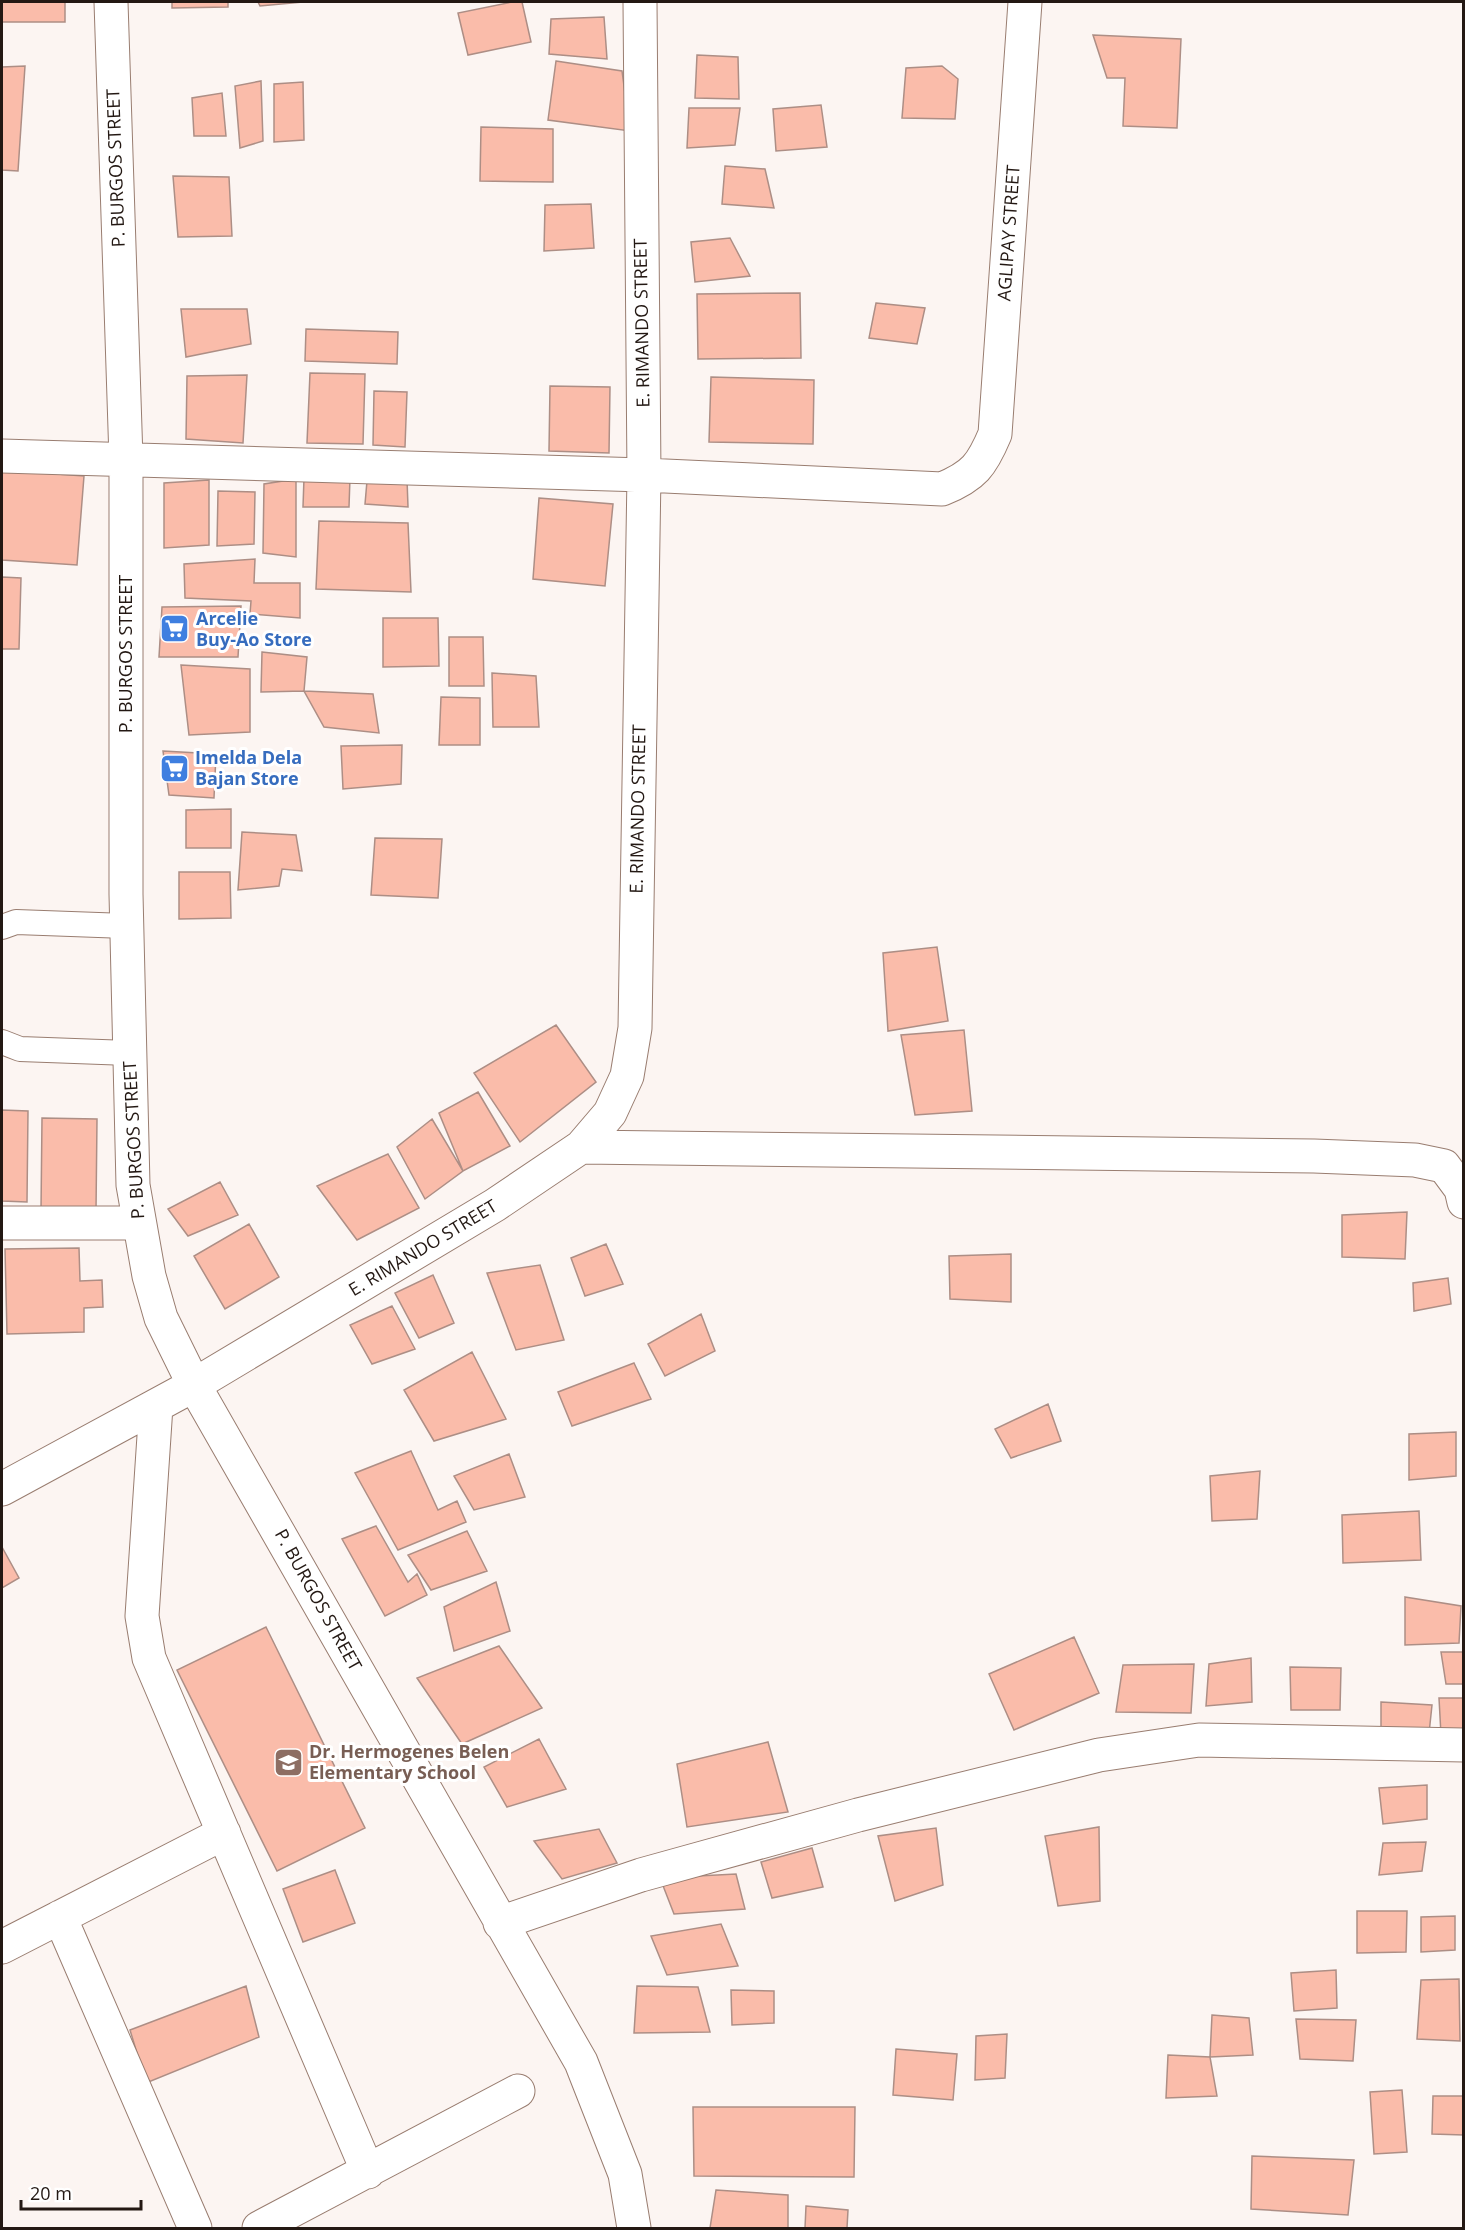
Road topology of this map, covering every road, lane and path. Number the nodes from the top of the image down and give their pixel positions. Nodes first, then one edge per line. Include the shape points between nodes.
1 (111, 2) edge
2 (640, 2) edge
3 (1025, 2) edge
4 (2, 456) edge
5 (126, 459) junction
6 (644, 475) junction
7 (126, 926) junction
8 (2, 927) edge
9 (2, 1042) edge
10 (129, 1053) junction
11 (581, 1147) junction
12 (1464, 1202) edge
13 (2, 1223) edge
14 (138, 1223) junction
15 (194, 1385) junction
16 (156, 1406) junction
17 (2, 1488) edge
18 (1464, 1745) edge
19 (224, 1833) junction
20 (60, 1917) junction
21 (500, 1923) junction
22 (2, 1947) edge
23 (518, 2091) dead end
24 (368, 2172) junction
25 (195, 2229) edge
26 (259, 2229) edge
27 (634, 2229) edge

1 - 5 street, P. BURGOS STREET
2 - 6 street, E. RIMANDO STREET
3 - 6 street, AGLIPAY STREET via 995,434 984,461 963,480 942,489
4 - 5 street
5 - 6 street
5 - 7 street, P. BURGOS STREET
6 - 11 street, E. RIMANDO STREET via 635,1028 627,1076 610,1113
7 - 8 lane via 16,922
7 - 10 street, P. BURGOS STREET
9 - 10 lane via 20,1048
10 - 14 street, P. BURGOS STREET
11 - 12 street via 1314,1156 1415,1161 1444,1166 1461,1189
11 - 15 street, E. RIMANDO STREET via 495,1205
13 - 14 street
14 - 15 street, P. BURGOS STREET via 161,1318
15 - 16 street, E. RIMANDO STREET
15 - 21 street, P. BURGOS STREET
16 - 17 street, E. RIMANDO STREET
16 - 19 street via 142,1616 149,1658
18 - 21 street via 1199,1740 1152,1745 858,1815 641,1875
19 - 20 street
19 - 24 street
20 - 22 street
20 - 25 street
21 - 27 street, P. BURGOS STREET via 581,2062 625,2174
23 - 24 street
24 - 26 street

